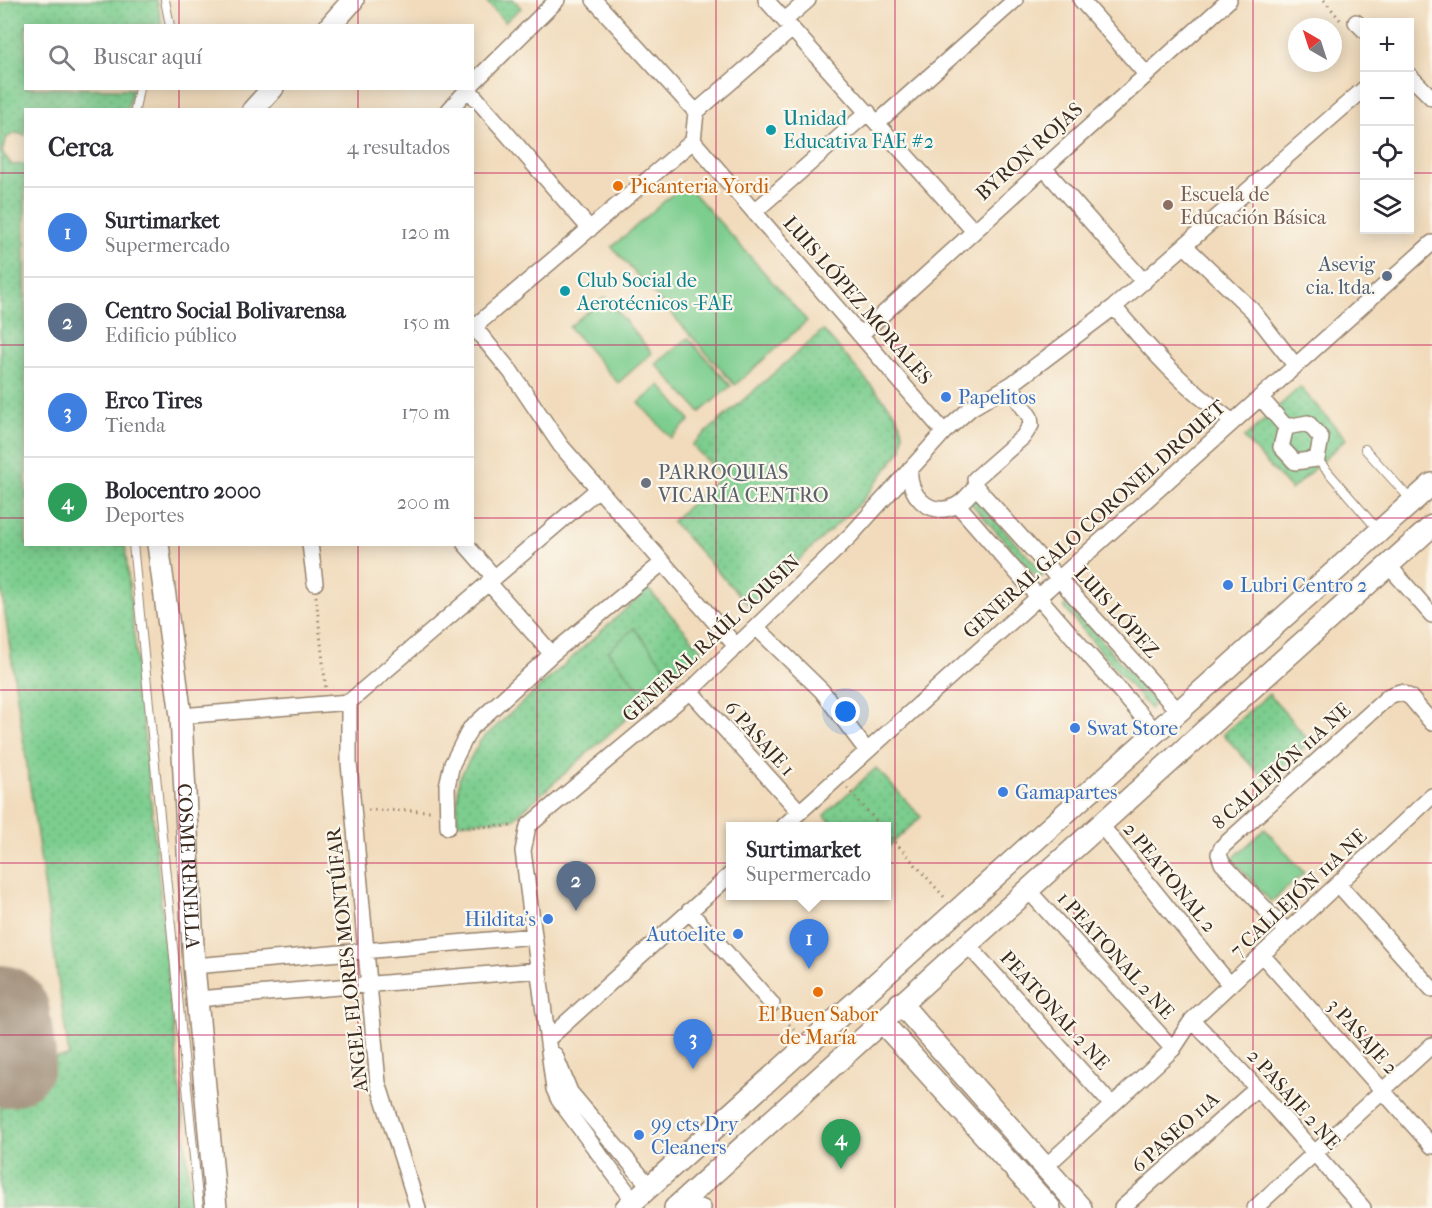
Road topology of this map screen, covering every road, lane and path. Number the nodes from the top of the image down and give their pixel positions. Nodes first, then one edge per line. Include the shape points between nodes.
1 (165, 0) edge
2 (353, 0) edge
3 (557, 0) edge
4 (594, 0) edge
5 (766, 0) edge
6 (808, 0) edge
7 (1015, 0) edge
8 (1081, 0) edge
9 (1229, 0) edge
10 (1324, 0) edge
11 (170, 24) edge
12 (332, 24) edge
13 (788, 25) junction
14 (1360, 26) edge
15 (1146, 74) junction
16 (1414, 80) edge
17 (474, 82) edge
18 (139, 90) edge
19 (467, 90) edge
20 (469, 90) edge
21 (1360, 93) edge
22 (1432, 98) edge
23 (135, 108) edge
24 (451, 108) edge
25 (696, 112) junction
26 (873, 117) junction
27 (693, 141) junction
28 (1043, 167) junction
29 (754, 212) junction
30 (590, 229) junction
31 (973, 230) junction
32 (1432, 243) edge
33 (1185, 246) junction
34 (1144, 282) junction
35 (1114, 307) junction
36 (474, 325) edge
37 (474, 327) edge
38 (860, 335) junction
39 (1295, 365) junction
40 (1012, 384) junction
41 (1260, 397) junction
42 (1233, 422) junction
43 (1286, 427) junction
44 (944, 432) junction
45 (1365, 449) dead end
46 (1317, 459) junction
47 (910, 469) junction
48 (1432, 484) edge
49 (976, 487) junction
50 (597, 490) junction
51 (1412, 501) junction
52 (958, 505) junction
53 (1432, 526) edge
54 (1379, 531) junction
55 (133, 546) edge
56 (158, 546) edge
57 (310, 546) edge
58 (466, 546) edge
59 (661, 564) junction
60 (1388, 565) junction
61 (1059, 578) junction
62 (491, 580) junction
63 (315, 583) joint
64 (1038, 597) junction
65 (1432, 615) edge
66 (756, 627) junction
67 (736, 646) junction
68 (552, 654) junction
69 (690, 692) junction
70 (349, 702) junction
71 (327, 704) junction
72 (1179, 712) junction
73 (181, 716) junction
74 (1432, 723) edge
75 (1156, 732) junction
76 (867, 751) junction
77 (837, 778) junction
78 (1432, 796) edge
79 (353, 810) junction
80 (800, 812) junction
81 (448, 819) junction
82 (789, 822) edge
83 (877, 822) edge
84 (1100, 824) junction
85 (528, 826) junction
86 (891, 838) edge
87 (726, 878) edge
88 (1338, 884) junction
89 (1027, 889) junction
90 (689, 911) junction
91 (956, 911) junction
92 (1287, 932) junction
93 (534, 936) junction
94 (966, 943) junction
95 (364, 951) junction
96 (1262, 955) junction
97 (194, 966) junction
98 (539, 970) junction
99 (367, 984) junction
100 (1230, 985) junction
101 (1432, 989) edge
102 (197, 999) junction
103 (900, 1003) junction
104 (772, 1004) joint
105 (1192, 1020) junction
106 (881, 1021) junction
107 (549, 1038) junction
108 (808, 1045) junction
109 (1432, 1045) edge
110 (1173, 1049) junction
111 (1257, 1088) junction
112 (1383, 1090) junction
113 (1113, 1105) junction
114 (1432, 1146) edge
115 (1314, 1153) junction
116 (1045, 1167) junction
117 (650, 1187) junction
118 (217, 1201) edge
119 (630, 1205) edge
120 (678, 1205) edge
121 (199, 1208) edge
122 (418, 1208) edge
123 (703, 1208) edge
124 (1050, 1208) edge
125 (1081, 1208) edge
126 (1122, 1208) edge
127 (1255, 1208) edge
128 (1363, 1208) edge

1 - 11 lane
2 - 12 main road
3 - 17 street
4 - 25 street
5 - 13 street
6 - 13 street
7 - 26 street
8 - 15 street
9 - 15 street, BYRON ROJAS
10 - 14 path via 1346,26
13 - 25 street
13 - 26 street
15 - 28 street, BYRON ROJAS
16 - 22 street
18 - 23 lane
19 - 24 street
20 - 30 street
21 - 33 street, GENERAL RAÚL COUSIN
25 - 27 street
26 - 29 street
26 - 31 street
27 - 29 street, LUIS LÓPEZ MORALES
27 - 30 street
28 - 31 street, BYRON ROJAS
28 - 34 street
29 - 38 street, LUIS LÓPEZ MORALES
30 - 36 street
31 - 38 street, BYRON ROJAS
32 - 39 street, GENERAL GALO CORONEL DROUET
33 - 34 street, GENERAL RAÚL COUSIN
33 - 39 street via 1252,310
34 - 35 street, GENERAL RAÚL COUSIN
35 - 40 street, GENERAL RAÚL COUSIN
35 - 42 street via 1194,394
37 - 50 street
38 - 44 street, LUIS LÓPEZ MORALES
39 - 41 street, GENERAL GALO CORONEL DROUET
40 - 44 street, GENERAL RAÚL COUSIN via 981,399
40 - 49 street via 1031,425 975,478
41 - 42 street, GENERAL GALO CORONEL DROUET
41 - 43 street
42 - 61 street, GENERAL GALO CORONEL DROUET
43 - 46 street via 1308,423 1321,438
43 - 46 street via 1281,447 1294,462
44 - 47 street, GENERAL RAÚL COUSIN
45 - 51 lane
46 - 54 lane
47 - 52 street via 909,481 917,499 939,509
47 - 66 street, GENERAL RAÚL COUSIN via 851,535
48 - 51 main road
49 - 52 street
49 - 61 street, LUIS LÓPEZ
50 - 59 street
50 - 62 street
51 - 54 main road
52 - 64 street
53 - 60 main road
54 - 72 main road
55 - 121 lane
56 - 73 main road, COSME RENELLA
57 - 63 street
58 - 62 street
59 - 67 street
59 - 68 street
60 - 65 street
60 - 84 main road
61 - 64 street, GENERAL GALO CORONEL DROUET
61 - 72 street, LUIS LÓPEZ
62 - 68 street
62 - 70 street
63 - 71 path
64 - 75 street
64 - 76 street, GENERAL GALO CORONEL DROUET
66 - 67 street, GENERAL RAÚL COUSIN
66 - 76 street via 822,691
67 - 69 street, GENERAL RAÚL COUSIN
68 - 81 street via 470,729 452,764 447,786
69 - 80 street, 6 PASAJE 1
69 - 85 street, GENERAL RAÚL COUSIN
70 - 71 street
70 - 79 street, ANGEL FLORES MONTÚFAR
71 - 73 street
72 - 75 main road
73 - 97 main road, COSME RENELLA
74 - 92 street, 8 CALLEJÓN 11A NE via 1410,697 1400,692 1389,696 1222,847 1221,863
75 - 91 main road
76 - 77 street, GENERAL GALO CORONEL DROUET
77 - 80 street, GENERAL GALO CORONEL DROUET
77 - 83 path
78 - 88 street, 7 CALLEJÓN 11A NE
79 - 81 path
79 - 95 street, ANGEL FLORES MONTÚFAR
80 - 82 street, GENERAL GALO CORONEL DROUET
81 - 85 path
84 - 89 main road
84 - 100 street, 2 PEATONAL 2
85 - 93 street via 523,851
86 - 91 path
87 - 90 street
88 - 92 street, 7 CALLEJÓN 11A NE
88 - 101 street
89 - 94 main road
89 - 110 street, 1 PEATONAL 2 NE
90 - 104 street
90 - 107 street
91 - 108 main road
92 - 96 street, 7 CALLEJÓN 11A NE
93 - 95 street
93 - 98 street
94 - 103 main road
94 - 113 street, PEATONAL 2 NE
95 - 97 street
95 - 99 street, ANGEL FLORES MONTÚFAR
96 - 100 street, 7 CALLEJÓN 11A NE
96 - 112 street, 3 PASAJE 2
97 - 102 main road, COSME RENELLA
98 - 99 street
98 - 107 street
99 - 102 street
99 - 122 street, ANGEL FLORES MONTÚFAR via 378,1083
100 - 105 street, 7 CALLEJÓN 11A NE
102 - 118 main road, COSME RENELLA
103 - 106 main road
103 - 116 main road
104 - 108 path
105 - 110 street, 7 CALLEJÓN 11A NE
105 - 111 street, 2 PASAJE 2 NE
106 - 120 main road
106 - 124 main road
107 - 117 street via 570,1092
107 - 119 street via 551,1078 559,1100
108 - 117 main road
109 - 112 street
110 - 113 street, 7 CALLEJÓN 11A NE
111 - 115 street, 2 PASAJE 2 NE
111 - 126 street, 6 PASEO 11A
112 - 114 street, 3 PASAJE 2
112 - 115 street
113 - 116 street, 7 CALLEJÓN 11A NE
115 - 127 street
115 - 128 street, 2 PASAJE 2 NE
116 - 125 main road
117 - 119 main road
120 - 123 street

